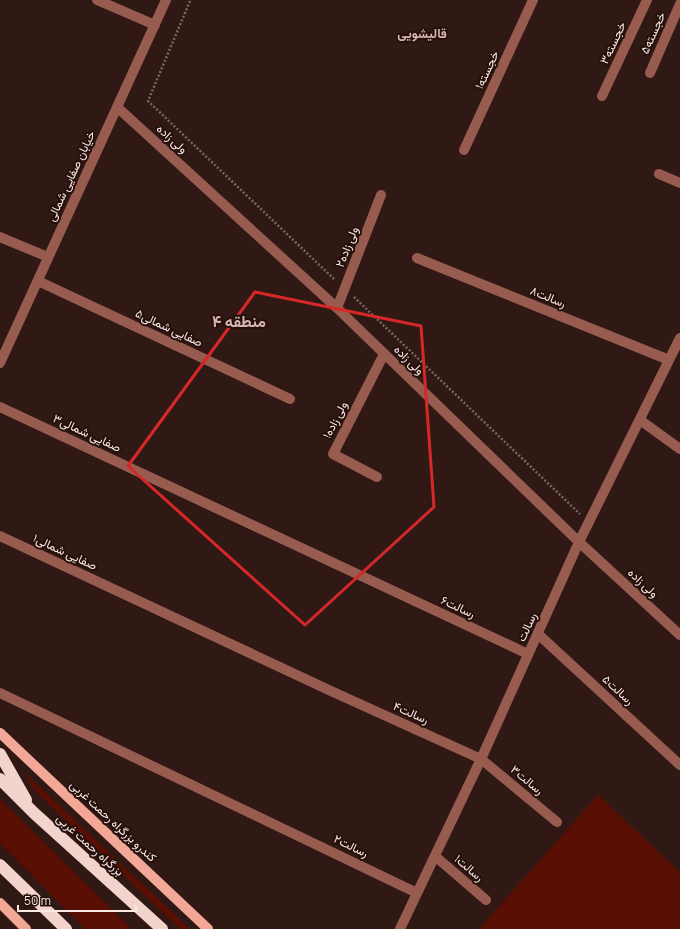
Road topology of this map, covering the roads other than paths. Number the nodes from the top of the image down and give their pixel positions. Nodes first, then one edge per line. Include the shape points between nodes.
1 (97, 0) edge
2 (166, 0) edge
3 (533, 0) edge
4 (647, 0) edge
5 (680, 4) edge
6 (155, 25) junction
7 (650, 72) dead end
8 (602, 96) dead end
9 (117, 107) junction
10 (464, 150) dead end
11 (659, 174) dead end
12 (680, 183) edge
13 (381, 195) dead end
14 (0, 237) edge
15 (48, 258) junction
16 (417, 258) dead end
17 (38, 281) junction
18 (337, 308) junction
19 (680, 338) edge
20 (384, 354) junction
21 (669, 360) junction
22 (0, 363) edge
23 (290, 399) dead end
24 (0, 407) edge
25 (640, 420) junction
26 (680, 449) edge
27 (377, 477) dead end
28 (0, 536) edge
29 (579, 542) junction
30 (376, 584) joint
31 (538, 634) junction
32 (680, 635) edge
33 (528, 654) junction
34 (331, 691) joint
35 (0, 693) edge
36 (0, 733) edge
37 (0, 754) edge
38 (481, 759) junction
39 (680, 765) edge
40 (0, 779) edge
41 (34, 813) junction
42 (556, 822) dead end
43 (435, 856) junction
44 (0, 865) edge
45 (417, 893) junction
46 (486, 900) dead end
47 (0, 903) edge
48 (26, 929) edge
49 (66, 929) edge
50 (162, 929) edge
51 (208, 929) edge
52 (400, 929) edge

1 - 6 street
2 - 6 street, خیابان صفایی شمالی
3 - 10 street, خجسته۱
4 - 8 street, خجسته۳
5 - 7 street, خجسته۵
6 - 9 street, خیابان صفایی شمالی
9 - 15 street, خیابان صفایی شمالی
9 - 18 street, ولی زاده
11 - 12 street
13 - 18 street, ولی زاده۲
14 - 15 street
15 - 17 street, خیابان صفایی شمالی
16 - 21 street, رسالت۸
17 - 22 street, خیابان صفایی شمالی
17 - 23 street, صفایی شمالی۵
18 - 20 street, ولی زاده
19 - 21 street, رسالت
20 - 27 street, ولی زاده۱ via 332,454
20 - 29 street, ولی زاده
21 - 25 street, رسالت
24 - 30 street, صفایی شمالی۳
25 - 26 street
25 - 29 street, رسالت
28 - 34 street, صفایی شمالی۱
29 - 31 street, رسالت
29 - 32 street, ولی زاده
30 - 33 street, رسالت۶
31 - 33 street, رسالت
31 - 39 street, رسالت۵
33 - 38 street, رسالت
34 - 38 street, رسالت۴
35 - 45 street, رسالت۲
36 - 51 main road, کندرو بزرگراه رحمت غربی
37 - 41 highway
38 - 42 street, رسالت۳
38 - 43 street, رسالت
40 - 41 highway, بزرگراه رحمت غربی
41 - 50 highway, بزرگراه رحمت غربی
43 - 45 street, رسالت
43 - 46 street, رسالت۱
44 - 49 highway
45 - 52 street, رسالت
47 - 48 main road

